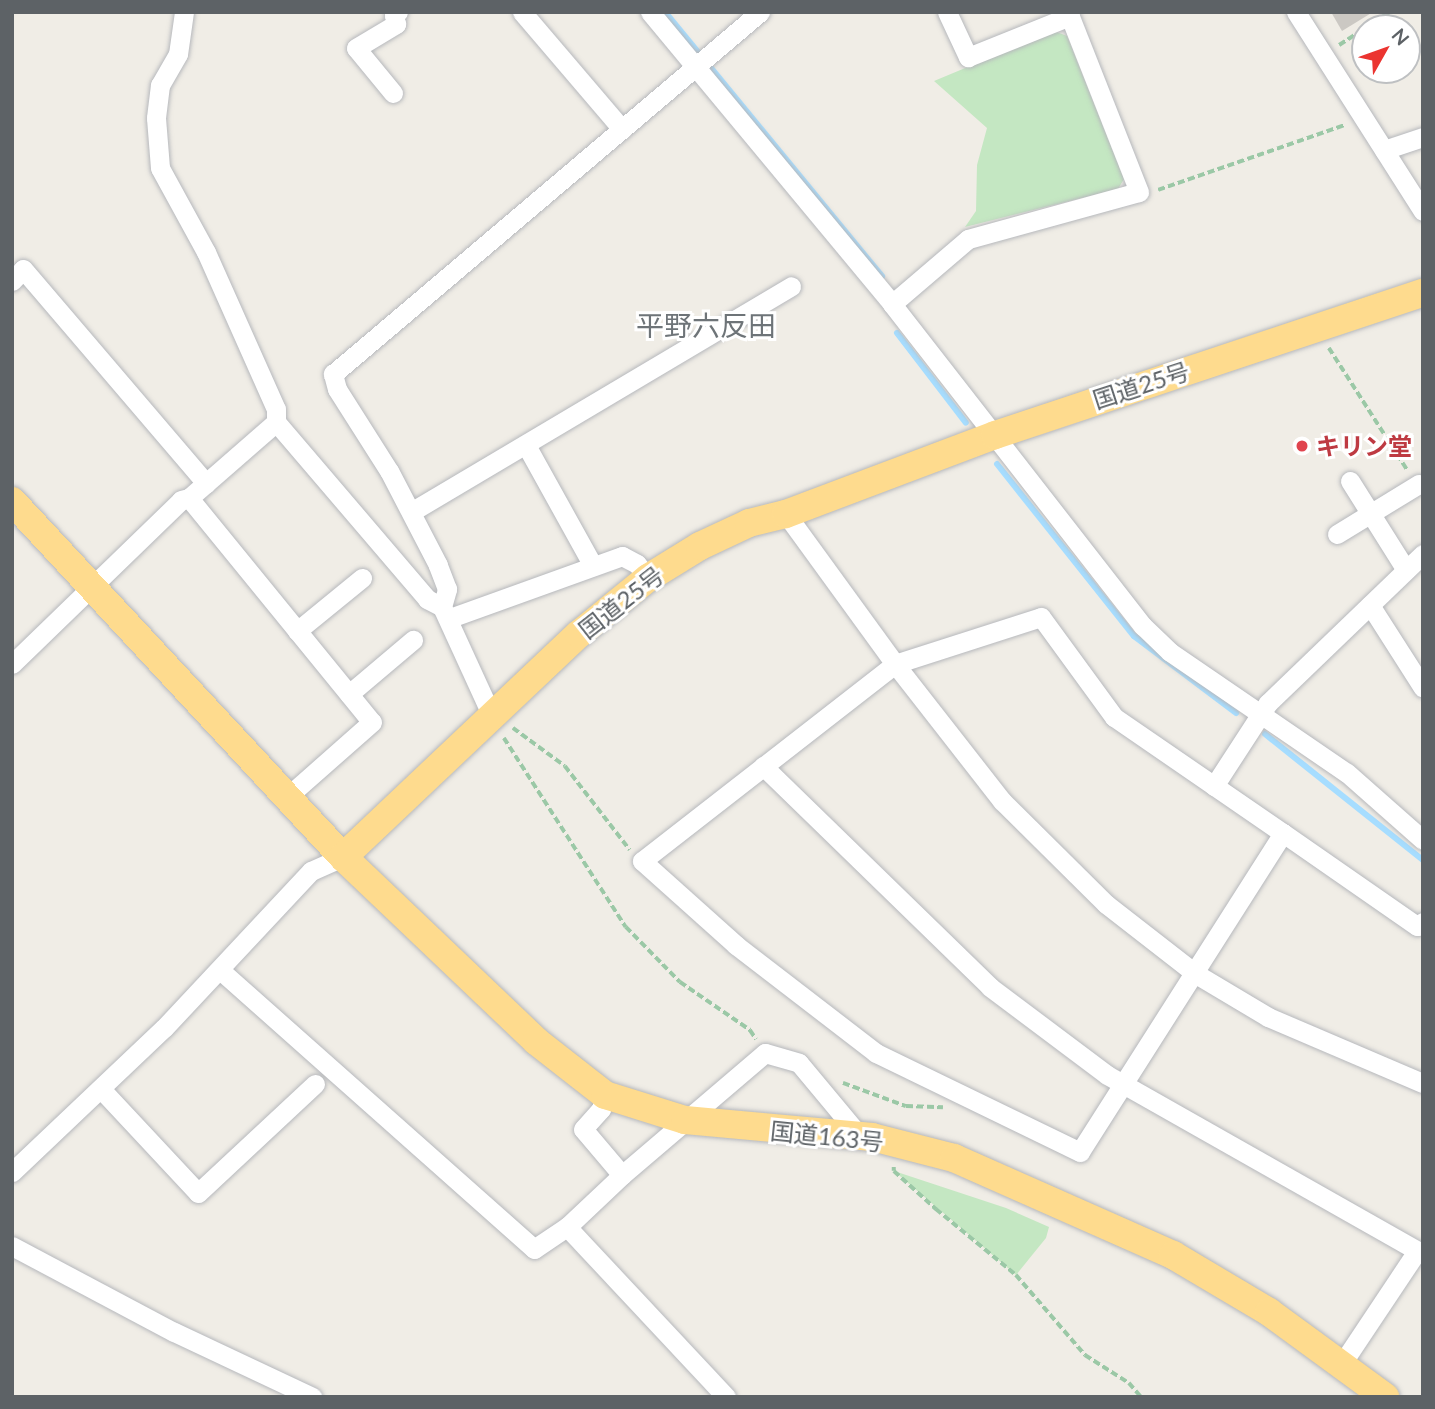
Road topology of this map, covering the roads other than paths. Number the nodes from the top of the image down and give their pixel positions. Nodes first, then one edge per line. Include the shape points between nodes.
1 (184, 12) edge
2 (398, 12) edge
3 (522, 12) edge
4 (650, 12) edge
5 (760, 12) edge
6 (947, 12) edge
7 (1296, 12) edge
8 (1069, 14) edge
9 (701, 62) junction
10 (393, 93) dead end
11 (622, 129) junction
12 (1423, 137) edge
13 (1384, 150) junction
14 (1423, 211) edge
15 (12, 281) edge
16 (791, 286) dead end
17 (1423, 293) edge
18 (892, 304) junction
19 (276, 422) junction
20 (995, 435) junction
21 (526, 445) junction
22 (1350, 481) dead end
23 (1420, 482) edge
24 (206, 483) junction
25 (189, 498) junction
26 (12, 501) edge
27 (411, 512) junction
28 (1371, 513) junction
29 (786, 514) junction
30 (1337, 534) dead end
31 (1423, 554) edge
32 (593, 566) junction
33 (1406, 570) junction
34 (362, 578) dead end
35 (648, 578) junction
36 (92, 582) junction
37 (1370, 605) junction
38 (446, 612) junction
39 (297, 631) junction
40 (413, 640) dead end
41 (12, 664) edge
42 (894, 664) junction
43 (1423, 688) edge
44 (349, 694) junction
45 (1259, 714) junction
46 (501, 725) junction
47 (763, 766) junction
48 (1214, 786) junction
49 (288, 796) junction
50 (1283, 833) junction
51 (1423, 840) edge
52 (343, 857) junction
53 (1423, 922) edge
54 (220, 970) junction
55 (1196, 974) junction
56 (1423, 1083) edge
57 (315, 1084) dead end
58 (1125, 1085) junction
59 (102, 1089) junction
60 (605, 1096) junction
61 (685, 1121) junction
62 (859, 1135) junction
63 (12, 1172) edge
64 (622, 1175) junction
65 (567, 1227) junction
66 (13, 1249) edge
67 (1420, 1253) edge
68 (1341, 1365) junction
69 (312, 1397) edge
70 (726, 1397) edge
71 (1385, 1397) edge

1 - 19 street via 178,54 160,85 156,118 160,168 206,252 276,409
2 - 10 street via 396,24 356,48
3 - 11 street
4 - 9 street
5 - 9 street
6 - 8 street via 968,57
7 - 13 street
8 - 18 street via 1139,192 968,239
9 - 11 street
9 - 18 street
11 - 27 street via 333,374 337,389
12 - 13 street
13 - 14 street
15 - 24 street via 23,269
16 - 21 street
17 - 20 highway, 国道25号
18 - 20 street
19 - 24 street
19 - 38 street via 427,599
20 - 29 highway, 国道25号
20 - 45 street via 1143,626 1170,652
21 - 27 street
21 - 32 street
22 - 28 street
23 - 28 street
24 - 25 street
25 - 36 street via 181,500
25 - 39 street
26 - 36 highway
27 - 38 street via 447,589
28 - 30 street
28 - 33 street
29 - 35 highway, 国道25号 via 737,529
29 - 42 street
31 - 33 street
32 - 35 street via 622,556 637,564
32 - 38 street
33 - 37 street
34 - 39 street
35 - 46 highway, 国道25号 via 579,634
36 - 41 street
36 - 49 highway
37 - 43 street
37 - 45 street
38 - 46 street
39 - 44 street
40 - 44 street
42 - 47 street
42 - 48 street via 1041,617 1114,717
42 - 55 street via 1034,837 1133,928
44 - 49 street via 372,722
45 - 48 street
45 - 51 street via 1347,773
46 - 52 highway, 国道25号
47 - 58 street via 990,987
47 - 58 street via 642,861 736,945 876,1053 1080,1152
48 - 50 street
49 - 52 highway
50 - 53 street via 1417,926
50 - 55 street
52 - 54 street via 311,871
52 - 60 highway, 国道163号 via 536,1041
54 - 59 street
54 - 65 street via 534,1249
55 - 56 street via 1313,1040
55 - 58 street
57 - 59 street via 198,1193
58 - 67 street
59 - 63 street
60 - 61 highway, 国道163号
60 - 64 street via 601,1109 583,1129
61 - 62 highway, 国道163号
61 - 62 street via 765,1053 799,1063
61 - 64 street
62 - 68 highway, 国道163号 via 954,1158 1173,1255 1269,1312
64 - 65 street
65 - 70 street
66 - 69 street
67 - 68 street
68 - 71 highway, 国道163号

